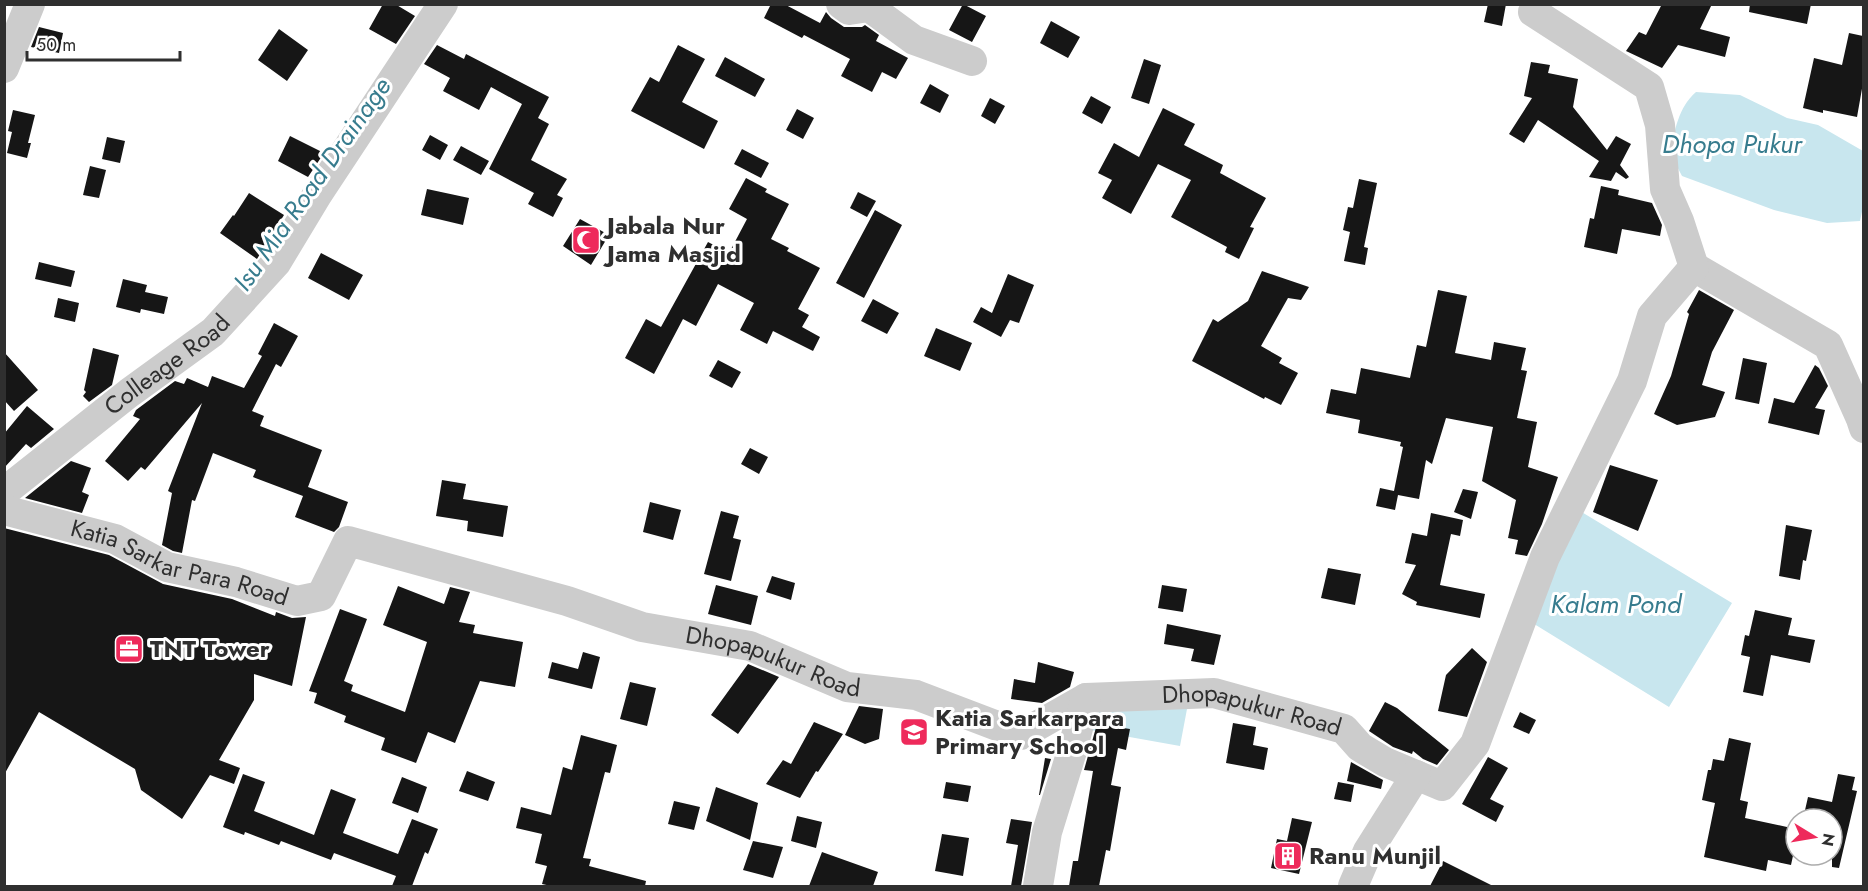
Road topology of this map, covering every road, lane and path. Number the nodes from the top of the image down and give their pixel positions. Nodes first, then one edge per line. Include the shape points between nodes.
1 (30, 4) edge
2 (443, 4) edge
3 (841, 4) edge
4 (1533, 12) dead end
5 (972, 61) dead end
6 (4, 68) edge
7 (1694, 267) junction
8 (1863, 428) edge
9 (4, 492) edge
10 (4, 510) edge
11 (567, 601) joint
12 (1086, 698) junction
13 (1416, 775) junction
14 (1038, 886) edge
15 (1353, 886) edge

1 - 6 street
2 - 9 street, Colleage Road via 276,262 213,332
3 - 5 street via 849,10 869,7 914,40
4 - 7 street via 1649,87 1660,125 1665,189
7 - 8 street via 1828,345
7 - 13 street, Dhopapukur Road via 1652,316 1632,381 1545,557 1474,744 1442,786
10 - 11 street, Katia Sarkar Para Road via 116,539 167,567 297,601 321,596 348,541
11 - 12 street, Dhopapukur Road via 642,627 750,646 846,687 916,695 1021,735
12 - 13 street, Dhopapukur Road via 1214,693 1344,729 1360,747
12 - 14 street via 1047,832
13 - 15 street via 1368,851

